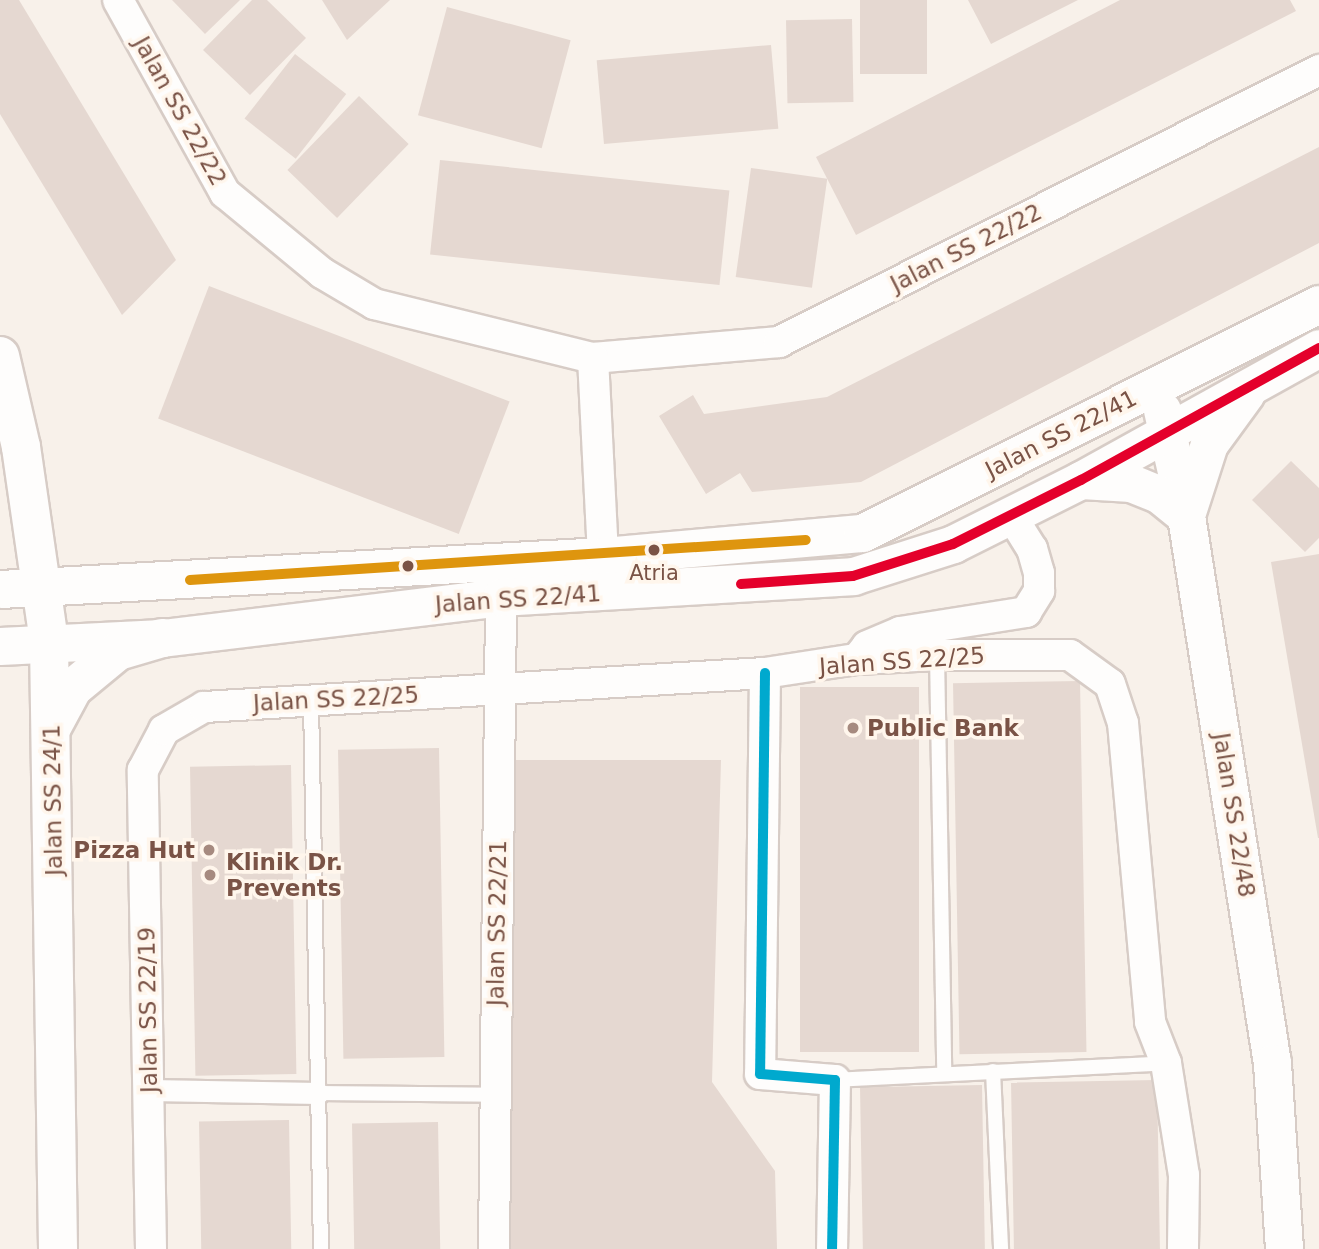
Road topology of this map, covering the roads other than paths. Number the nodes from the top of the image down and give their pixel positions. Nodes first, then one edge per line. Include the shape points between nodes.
1 (118, 0) edge
2 (1319, 70) edge
3 (1319, 304) edge
4 (1319, 348) edge
5 (0, 356) edge
6 (593, 358) junction
7 (1253, 383) junction
8 (1157, 386) junction
9 (1167, 432) junction
10 (1082, 480) junction
11 (1011, 516) junction
12 (1186, 516) junction
13 (603, 555) junction
14 (41, 588) junction
15 (0, 589) edge
16 (501, 597) junction
17 (162, 638) junction
18 (49, 642) junction
19 (0, 646) edge
20 (937, 655) junction
21 (857, 659) junction
22 (765, 673) junction
23 (499, 691) junction
24 (311, 700) junction
25 (52, 727) junction
26 (143, 770) joint
27 (1166, 1063) junction
28 (993, 1071) junction
29 (944, 1074) junction
30 (835, 1080) junction
31 (150, 1090) junction
32 (318, 1093) junction
33 (496, 1095) junction
34 (58, 1249) edge
35 (151, 1249) edge
36 (321, 1249) edge
37 (494, 1249) edge
38 (832, 1249) edge
39 (1001, 1249) edge
40 (1183, 1249) edge
41 (1284, 1249) edge

1 - 6 street, Jalan SS 22/22 via 225,192 322,273 374,304
2 - 6 street, Jalan SS 22/22 via 779,342
3 - 8 street, Jalan SS 22/41
4 - 7 street, Jalan SS 22/41
5 - 14 main road, Jalan SS 24/1 via 21,447
6 - 13 street
7 - 9 street, Jalan SS 22/41
7 - 12 street via 1209,444
8 - 9 street, Jalan SS 22/48
8 - 13 street, Jalan SS 22/41 via 862,533
9 - 10 street, Jalan SS 22/41
9 - 12 street, Jalan SS 22/48
10 - 11 street, Jalan SS 22/41
10 - 12 street via 1131,483 1160,495
11 - 16 street, Jalan SS 22/41 via 953,544 853,576
11 - 21 street via 1032,549 1039,573 1038,591 1027,612 900,632 866,646
12 - 41 street, Jalan SS 22/48 via 1272,1063
13 - 14 street, Jalan SS 22/41
14 - 15 street, Jalan SS 22/41
14 - 18 main road, Jalan SS 24/1
16 - 17 street, Jalan SS 22/41
16 - 23 street, Jalan SS 22/21
17 - 18 street, Jalan SS 22/41
17 - 25 main road via 118,651 74,688
18 - 19 street, Jalan SS 22/41
18 - 25 main road, Jalan SS 24/1
20 - 21 street, Jalan SS 22/25
20 - 27 street, Jalan SS 22/25 via 1070,655 1110,684 1123,723 1150,1022
20 - 29 lane
21 - 22 street, Jalan SS 22/25
22 - 23 street, Jalan SS 22/25
22 - 30 street via 760,1074
23 - 24 street, Jalan SS 22/25
23 - 33 street, Jalan SS 22/21
24 - 26 street, Jalan SS 22/25 via 204,707 164,730
24 - 32 lane
25 - 34 main road, Jalan SS 24/1
26 - 31 street, Jalan SS 22/19
27 - 28 lane
27 - 40 street, Jalan SS 22/25 via 1184,1175
28 - 29 lane
28 - 39 lane
29 - 30 lane
30 - 38 street
31 - 32 street
31 - 35 street, Jalan SS 22/19
32 - 33 lane
32 - 36 lane
33 - 37 street, Jalan SS 22/21

